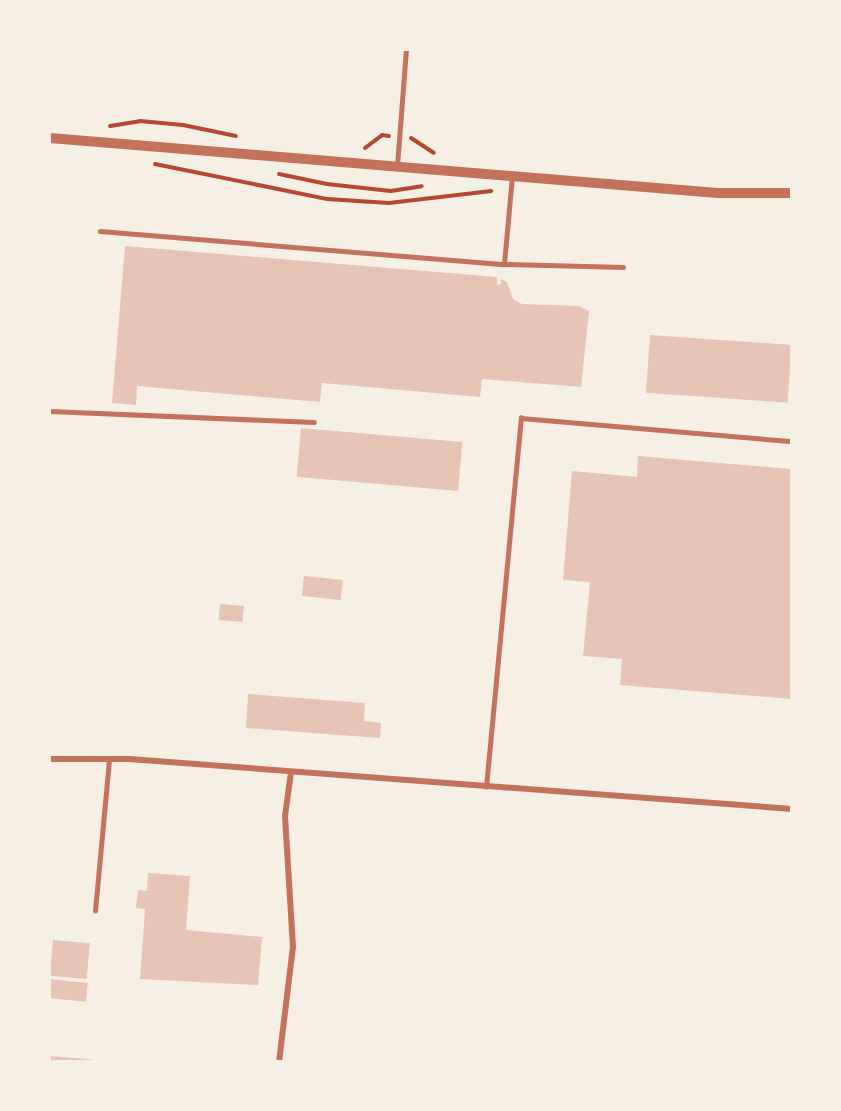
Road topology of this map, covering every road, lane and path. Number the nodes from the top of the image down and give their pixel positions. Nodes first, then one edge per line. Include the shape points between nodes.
1 (406, 50) edge
2 (104, 127) dead end
3 (399, 137) junction
4 (50, 138) edge
5 (248, 139) dead end
6 (357, 148) dead end
7 (440, 155) dead end
8 (149, 163) dead end
9 (397, 166) junction
10 (512, 176) junction
11 (510, 192) junction
12 (792, 193) edge
13 (100, 231) dead end
14 (504, 264) junction
15 (623, 267) dead end
16 (50, 411) edge
17 (314, 422) dead end
18 (792, 441) edge
19 (50, 759) edge
20 (109, 759) junction
21 (291, 772) junction
22 (486, 787) junction
23 (792, 809) edge
24 (95, 911) dead end
25 (279, 1062) edge

1 - 3 lane
2 - 5 path via 141,122 183,125
3 - 6 path via 382,135 364,148
3 - 7 path via 414,138 426,150
3 - 9 lane
4 - 9 street
8 - 11 path via 327,199 389,203
9 - 10 street
10 - 11 lane
10 - 12 street via 718,193
11 - 14 lane
13 - 14 lane
14 - 15 lane
16 - 17 lane
18 - 22 lane via 522,418
19 - 20 street
20 - 21 street
20 - 24 lane
21 - 22 street
21 - 25 street via 285,816 293,947
22 - 23 street

